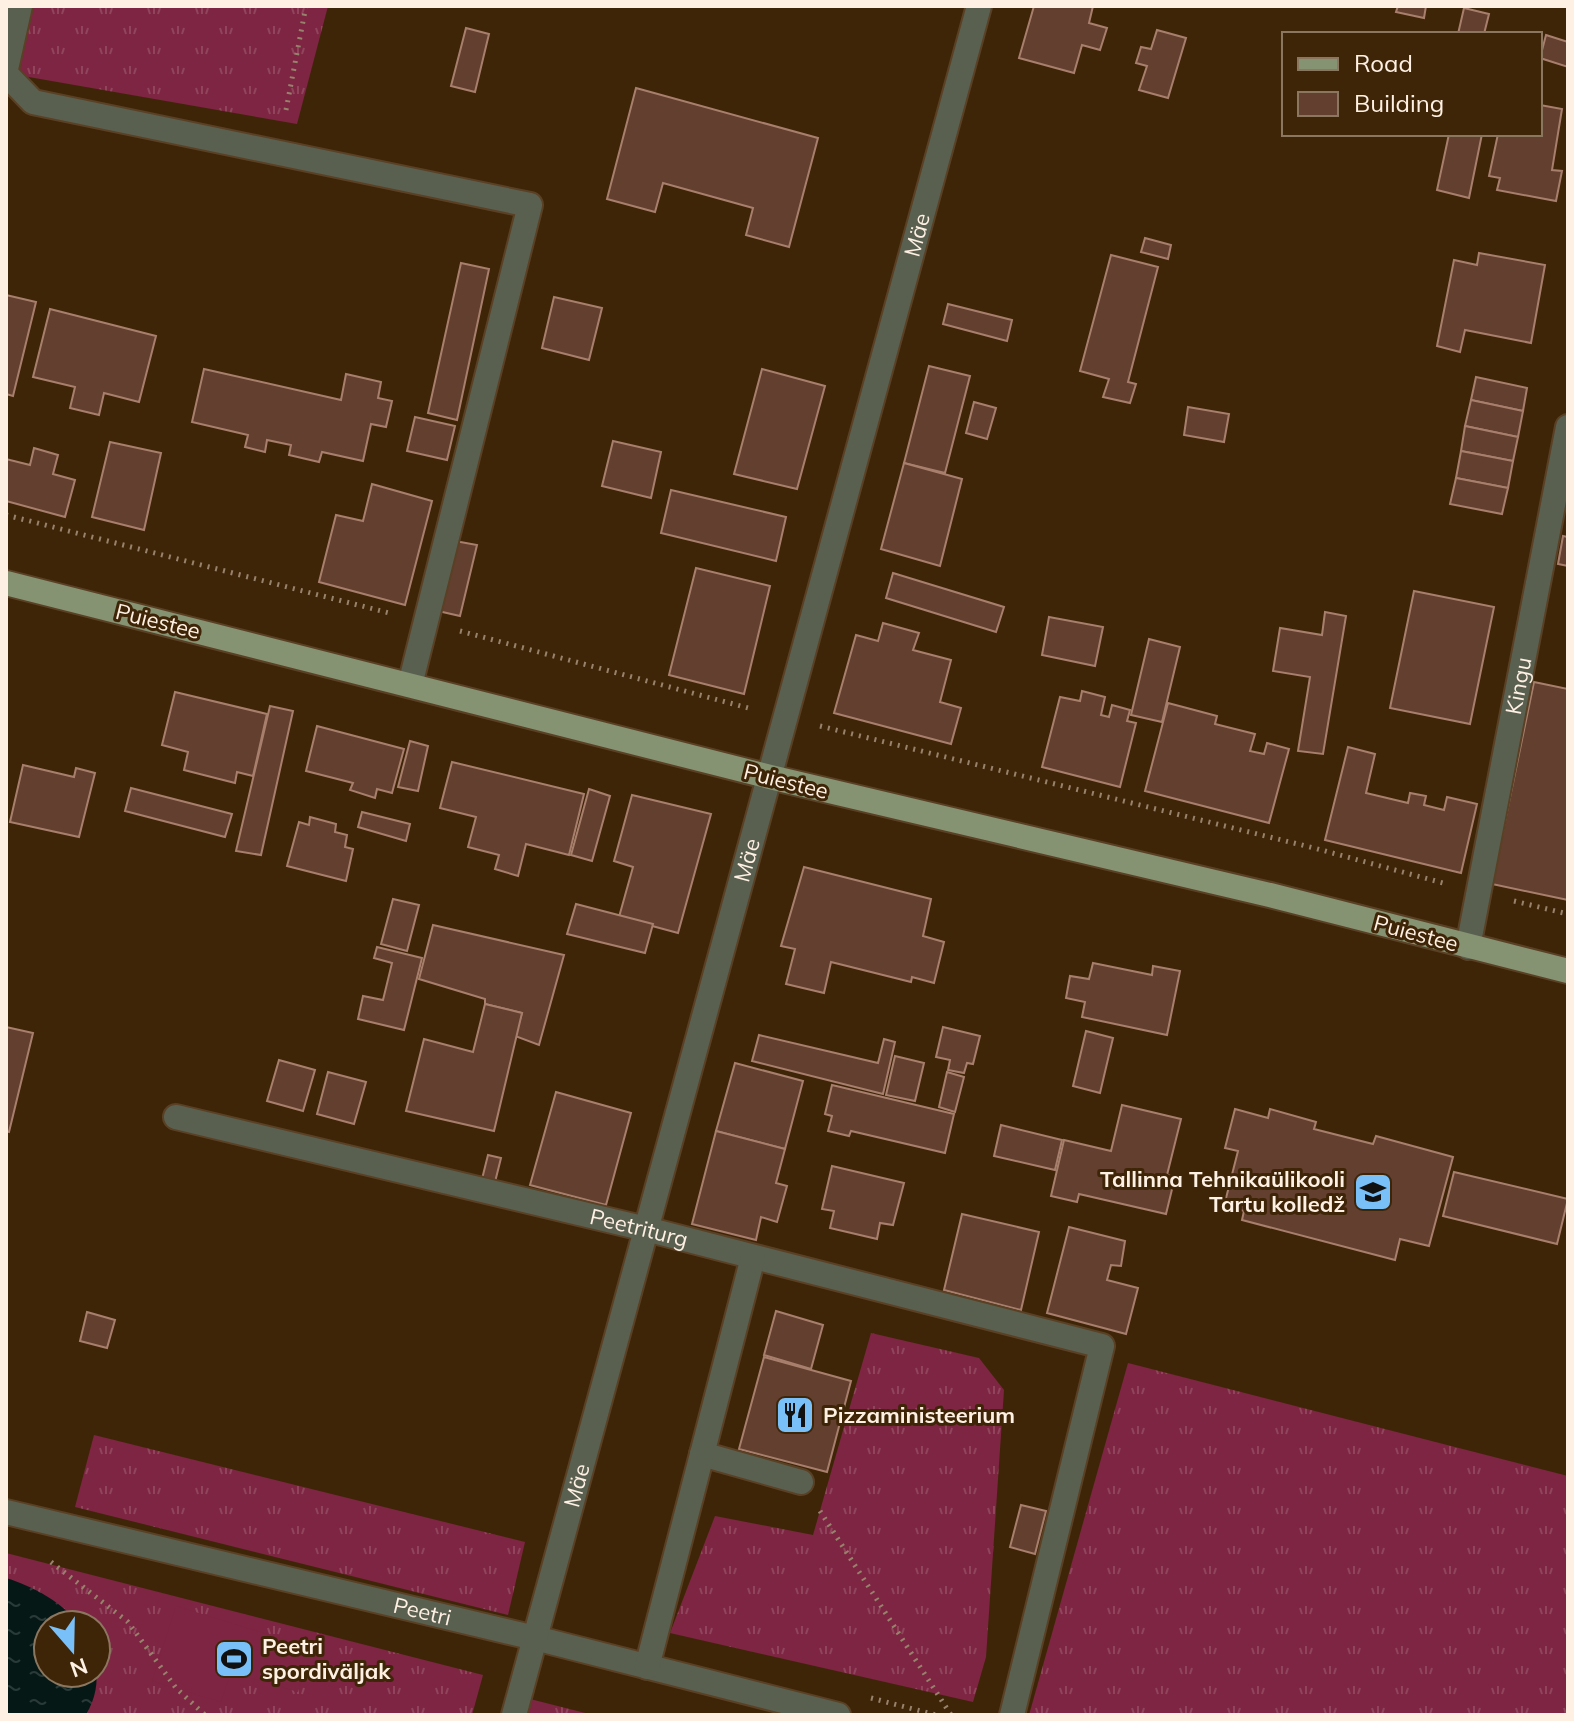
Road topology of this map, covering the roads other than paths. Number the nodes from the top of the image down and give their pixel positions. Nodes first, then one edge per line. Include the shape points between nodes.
1 (20, 6) edge
2 (979, 6) edge
3 (6, 72) edge
4 (1568, 427) edge
5 (6, 583) edge
6 (410, 685) junction
7 (770, 777) junction
8 (1468, 947) junction
9 (1568, 971) edge
10 (176, 1117) dead end
11 (646, 1229) junction
12 (753, 1257) junction
13 (702, 1454) junction
14 (801, 1482) road end
15 (6, 1512) edge
16 (535, 1638) junction
17 (647, 1667) junction
18 (514, 1715) edge
19 (838, 1715) edge
20 (1012, 1715) edge

1 - 3 street
2 - 7 street, Mäe
3 - 6 street via 33,102 530,205
4 - 8 street, Kingu
5 - 6 main road, Puiestee
6 - 7 main road, Puiestee
7 - 8 main road, Puiestee
7 - 11 street, Mäe
8 - 9 main road, Puiestee
10 - 11 street, Peetriturg
11 - 12 street, Peetriturg
11 - 16 street, Mäe
12 - 13 street
12 - 20 street, Peetriturg via 1102,1346
13 - 14 street
13 - 17 street
15 - 16 street, Peetri
16 - 17 street, Peetri
16 - 18 street, Mäe
17 - 19 street, Peetri

